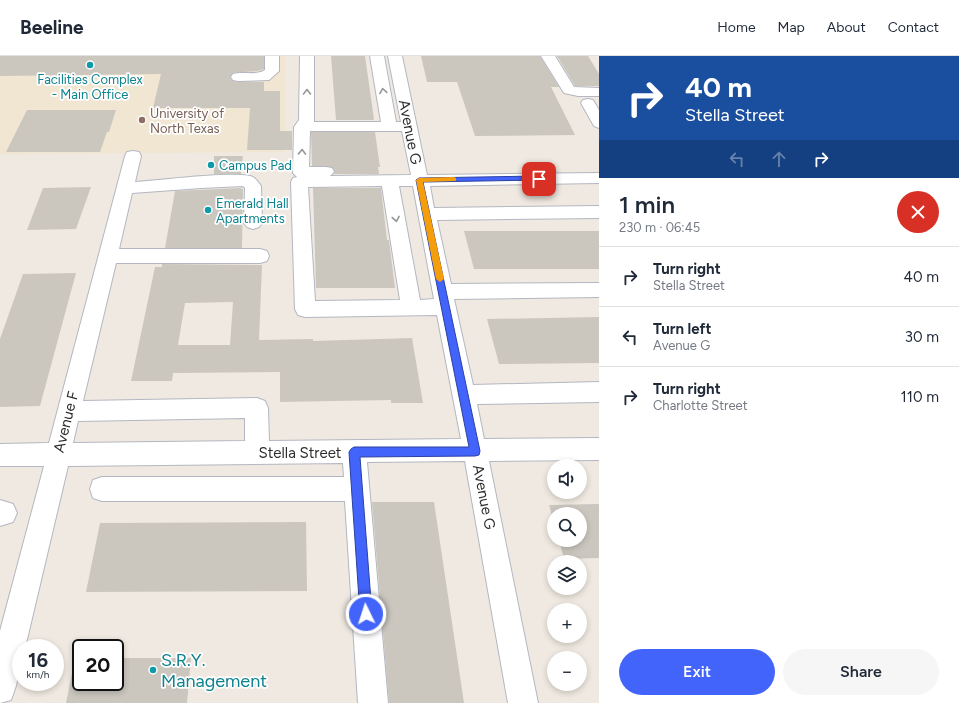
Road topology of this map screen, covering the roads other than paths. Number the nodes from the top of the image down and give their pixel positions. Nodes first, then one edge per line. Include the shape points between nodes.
1 (272, 56) edge
2 (306, 56) edge
3 (377, 56) edge
4 (395, 56) edge
5 (548, 56) edge
6 (238, 77) dead end
7 (599, 92) edge
8 (588, 103) dead end
9 (599, 123) edge
10 (389, 126) junction
11 (408, 126) junction
12 (302, 127) junction
13 (134, 156) dead end
14 (418, 176) junction
15 (599, 178) edge
16 (390, 181) junction
17 (125, 188) junction
18 (599, 212) edge
19 (426, 214) junction
20 (253, 223) dead end
21 (108, 256) junction
22 (260, 256) dead end
23 (599, 290) edge
24 (444, 299) junction
25 (411, 308) junction
26 (599, 392) edge
27 (464, 395) junction
28 (69, 411) junction
29 (599, 449) edge
30 (475, 451) junction
31 (354, 452) junction
32 (257, 453) junction
33 (58, 454) junction
34 (0, 455) edge
35 (102, 489) dead end
36 (357, 489) junction
37 (0, 689) edge
38 (373, 703) edge
39 (523, 703) edge

1 - 6 street via 272,71 264,77
12 -> 2 street via 307,121
10 -> 3 street
4 - 11 street, Avenue G
5 - 7 street via 569,90
8 - 9 street
10 - 11 street
10 - 12 street
11 - 14 street, Avenue G
14 -> 12 street via 301,173
13 - 17 street, Avenue F
14 - 15 street
14 - 16 street
14 - 19 street, Avenue G
16 -> 25 street
16 - 25 street via 299,182 305,309
17 - 20 street via 247,181 254,186
17 - 21 street, Avenue F
18 - 19 street
19 - 24 street, Avenue G
21 - 22 street
21 - 28 street, Avenue F
23 - 24 street
24 - 25 street
24 - 27 street, Avenue G
26 - 27 street
27 - 30 street, Avenue G
28 - 32 street via 257,408
28 - 33 street, Avenue F
29 - 30 street, Stella Street
30 - 31 street, Stella Street
30 - 39 street, Avenue G
31 - 32 street, Stella Street
31 - 36 street
32 - 33 street, Stella Street
33 - 34 street, Stella Street
33 - 37 street, Avenue F
35 - 36 street
36 - 38 street

